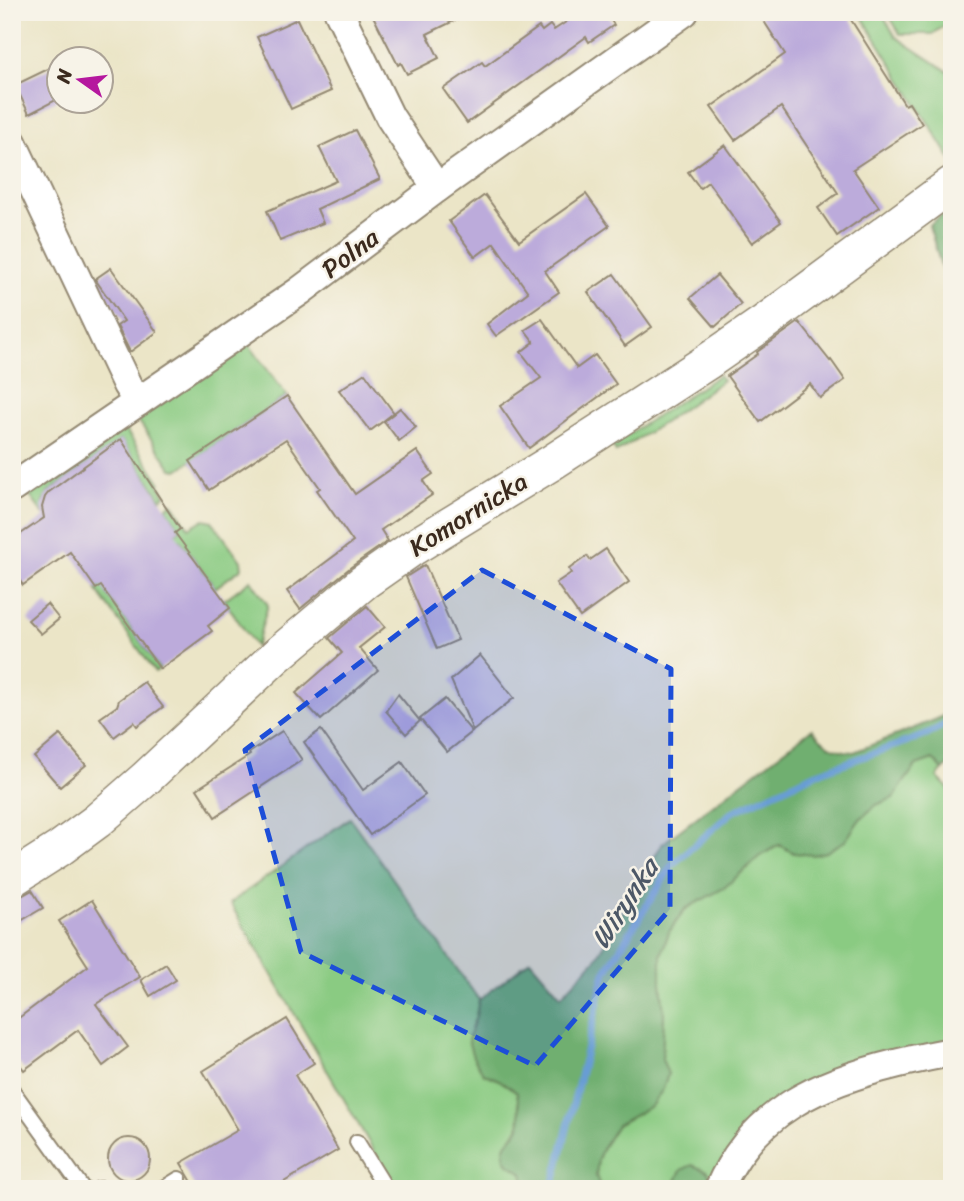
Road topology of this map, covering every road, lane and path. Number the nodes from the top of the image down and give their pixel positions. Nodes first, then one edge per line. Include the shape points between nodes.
1 (339, 12) edge
2 (684, 12) edge
3 (12, 142) edge
4 (952, 184) edge
5 (437, 188) junction
6 (138, 402) junction
7 (12, 488) edge
8 (12, 879) edge
9 (952, 1052) edge
10 (12, 1090) edge
11 (356, 1142) dead end
12 (179, 1179) dead end
13 (83, 1189) edge
14 (99, 1189) edge
15 (107, 1189) edge
16 (163, 1189) edge
17 (386, 1189) edge
18 (719, 1189) edge

1 - 5 street via 390,117
2 - 5 street, Polna
3 - 6 street
4 - 8 street, Komornicka via 707,362 364,582 275,657 105,814
5 - 6 street, Polna
6 - 7 street, Polna
9 - 18 street via 861,1072 799,1100 748,1140
10 - 13 lane
11 - 17 lane
12 - 16 lane
14 - 15 lane

